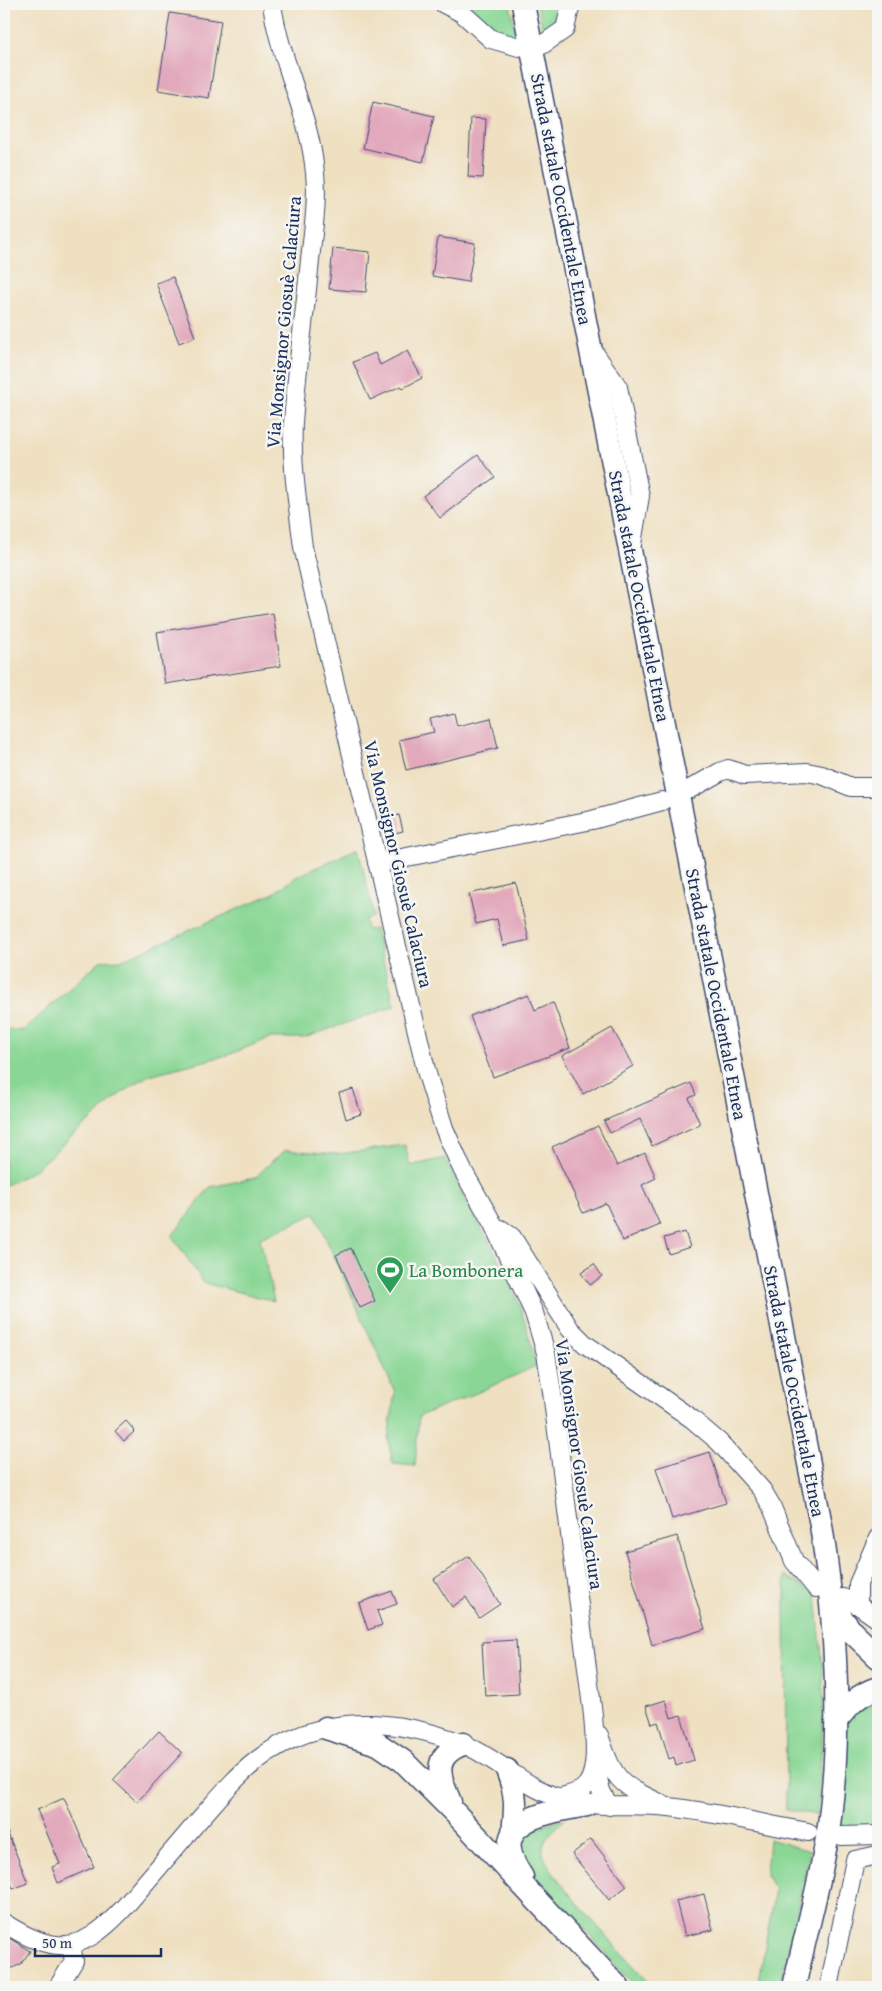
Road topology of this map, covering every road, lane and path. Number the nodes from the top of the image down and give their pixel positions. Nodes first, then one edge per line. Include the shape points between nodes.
1 (272, 4) edge
2 (444, 4) edge
3 (523, 4) edge
4 (571, 4) edge
5 (542, 45) dead end
6 (518, 47) dead end
7 (878, 787) edge
8 (690, 789) dead end
9 (662, 801) dead end
10 (377, 863) junction
11 (493, 1224) junction
12 (878, 1538) edge
13 (837, 1599) junction
14 (878, 1619) edge
15 (878, 1657) edge
16 (878, 1688) edge
17 (836, 1722) junction
18 (326, 1728) junction
19 (464, 1744) junction
20 (602, 1763) junction
21 (507, 1770) junction
22 (559, 1798) junction
23 (586, 1805) junction
24 (609, 1806) junction
25 (669, 1807) junction
26 (456, 1814) junction
27 (808, 1832) dead end
28 (513, 1833) junction
29 (878, 1835) edge
30 (841, 1836) dead end
31 (878, 1855) edge
32 (534, 1897) junction
33 (4, 1923) edge
34 (71, 1946) junction
35 (58, 1987) edge
36 (618, 1987) edge
37 (794, 1987) edge
38 (829, 1987) edge

1 - 10 street, Via Monsignor Giosuè Calaciura via 280,43 308,133 315,173 313,227 293,423 297,501 304,547
2 - 6 street via 462,14 491,39
3 - 13 main road, Strada statale Occidentale Etnea via 828,1572
4 - 5 street via 565,29
7 - 8 street via 850,787 807,772 745,775 728,769
9 - 10 street via 592,820
10 - 11 street, Via Monsignor Giosuè Calaciura via 415,1024 444,1128 462,1169
11 - 13 street via 512,1237 570,1329 585,1344 706,1430 754,1480 771,1505 794,1561
11 - 20 street, Via Monsignor Giosuè Calaciura via 534,1313 546,1353
12 - 13 street via 858,1584
13 - 14 street
13 - 15 main road via 852,1632
13 - 17 main road, Strada statale Occidentale Etnea
16 - 17 main road via 852,1701
17 - 37 main road, Strada statale Occidentale Etnea via 830,1816
18 - 19 street via 358,1724 393,1725 423,1730
18 - 26 main road via 378,1744 403,1761
18 - 34 street via 296,1737 256,1761 234,1780 105,1928
19 - 21 street
19 - 26 main road via 446,1754 440,1765 441,1780
20 - 22 street via 582,1789
20 - 24 street via 614,1783
20 - 25 street via 635,1791
21 - 22 street via 540,1791
21 - 28 main road via 516,1806
22 - 23 street
23 - 24 street
23 - 28 main road via 533,1817
24 - 25 street
25 - 27 street
26 - 32 main road
28 - 32 main road via 512,1860
29 - 30 street
31 - 38 street via 855,1860
32 - 36 main road
33 - 34 street via 38,1941
34 - 35 street via 74,1961

